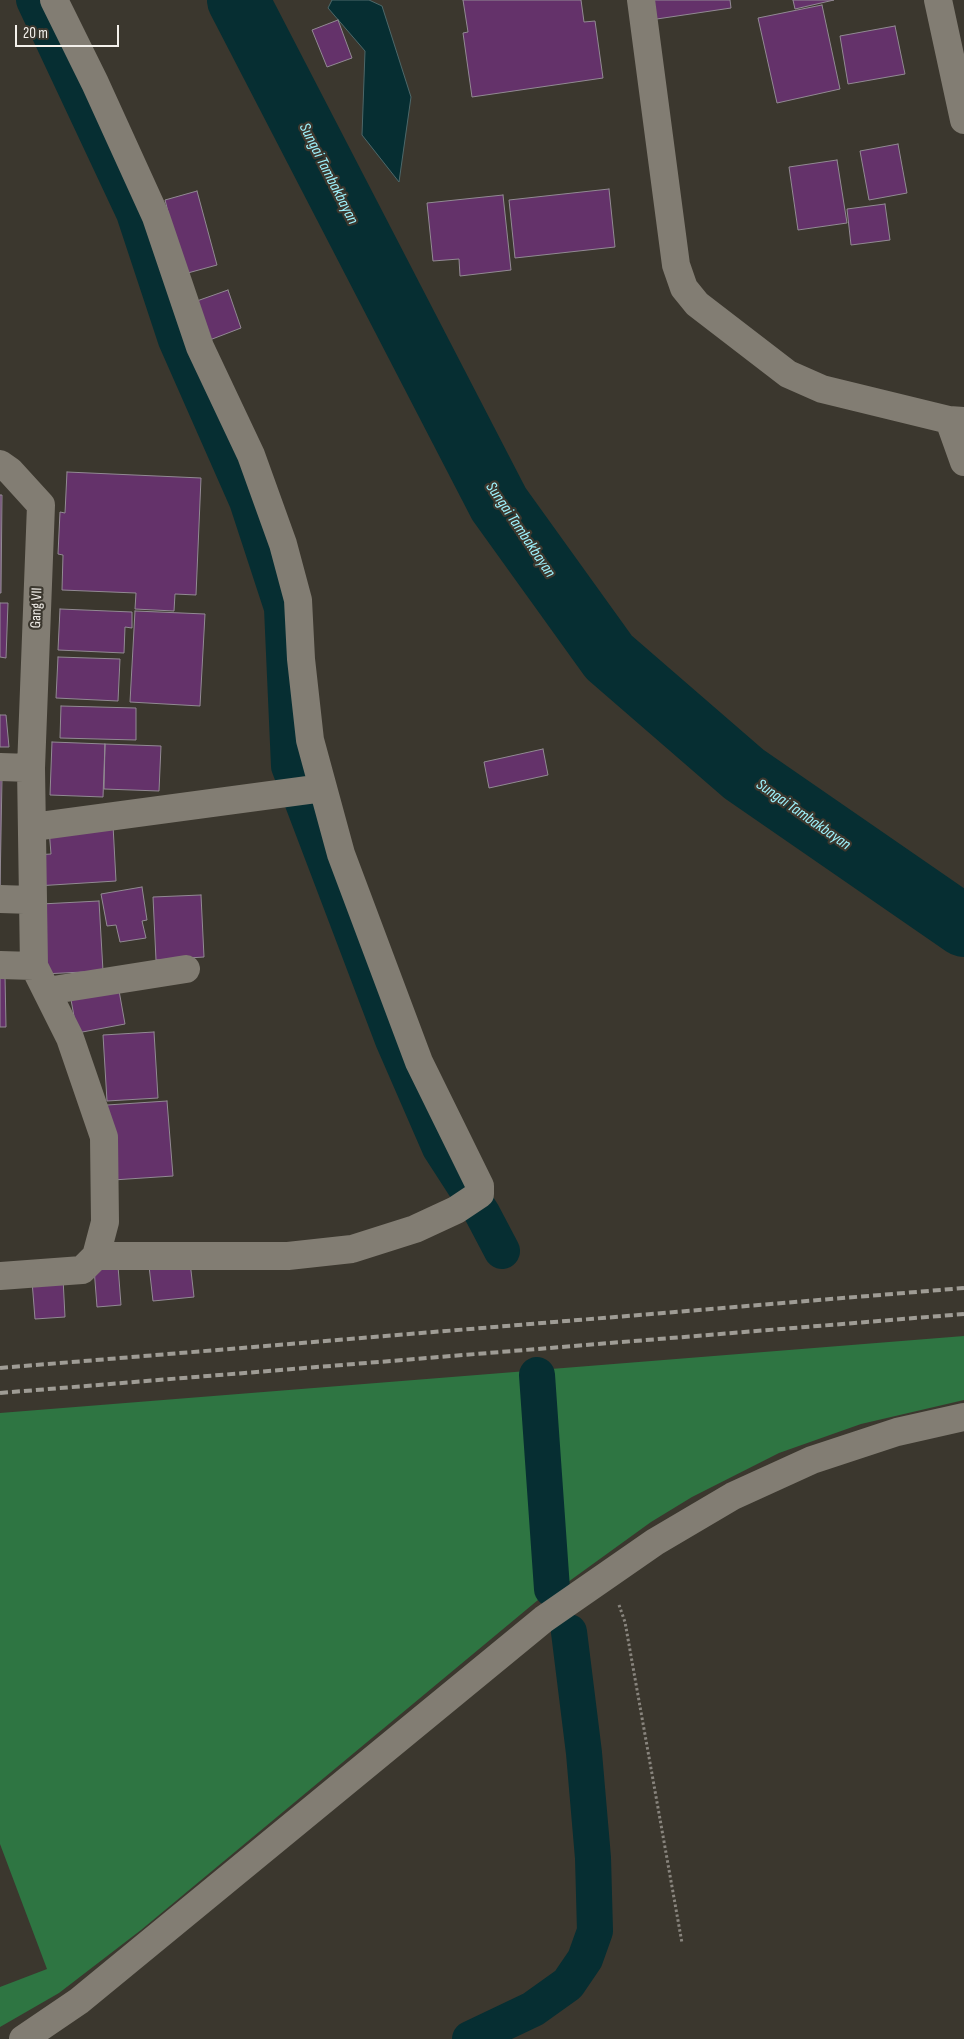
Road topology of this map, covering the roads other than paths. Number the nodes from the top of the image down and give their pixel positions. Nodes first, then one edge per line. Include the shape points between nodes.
1 (54, 0) edge
2 (641, 0) edge
3 (938, 0) edge
4 (964, 120) edge
5 (956, 421) edge
6 (964, 462) edge
7 (0, 464) edge
8 (0, 767) edge
9 (31, 768) junction
10 (304, 792) junction
11 (32, 827) junction
12 (0, 899) edge
13 (32, 900) junction
14 (0, 965) edge
15 (34, 966) junction
16 (186, 969) dead end
17 (47, 991) junction
18 (96, 1256) junction
19 (0, 1276) edge
20 (964, 1417) edge
21 (23, 2039) edge

1 - 10 street via 156,218 200,347 251,455 283,544 298,600 310,740
2 - 5 street via 676,265 684,288 697,304 788,374 822,388
3 - 4 street
5 - 6 street
7 - 9 street, Gang VII via 40,505
8 - 9 street
9 - 11 street, Gang VII
10 - 11 street
10 - 18 street via 341,854 419,1062 480,1186 480,1194 456,1210 415,1229 352,1249 288,1256
11 - 13 street, Gang VII
12 - 13 street
13 - 15 street, Gang VII
14 - 15 street
15 - 17 street
16 - 17 street
17 - 18 street via 70,1038 104,1137 105,1222
18 - 19 street via 82,1270
20 - 21 street via 854,1445 771,1477 691,1518 544,1619 79,2001

